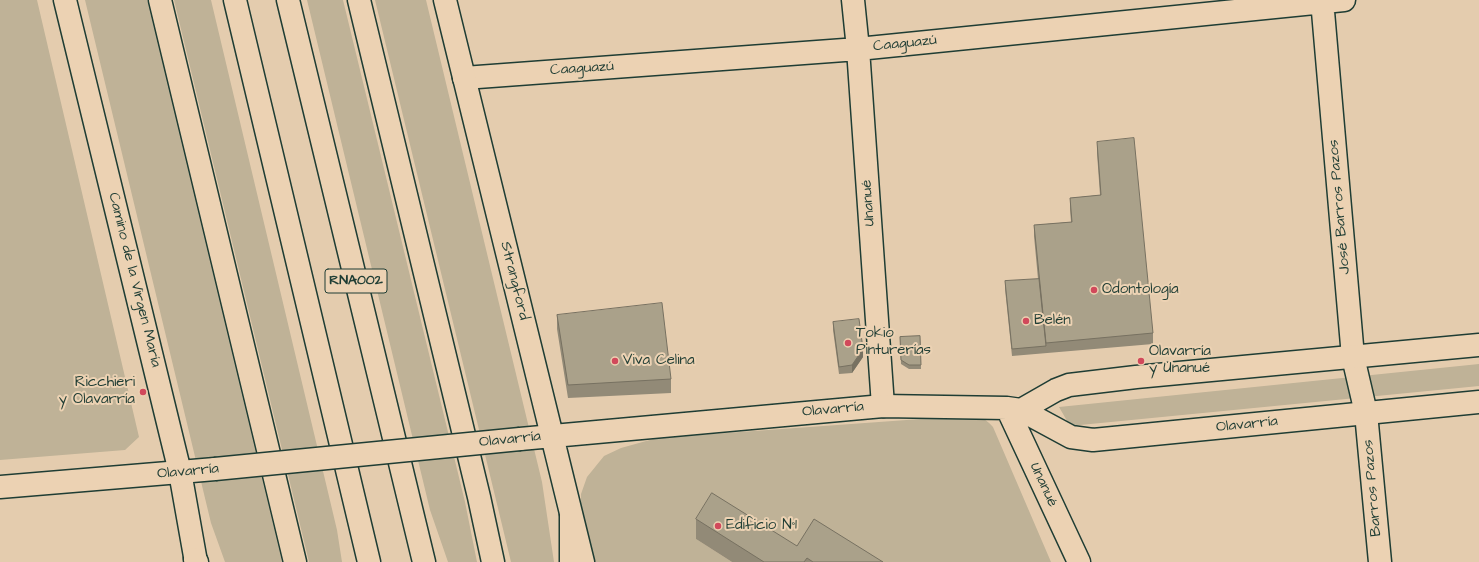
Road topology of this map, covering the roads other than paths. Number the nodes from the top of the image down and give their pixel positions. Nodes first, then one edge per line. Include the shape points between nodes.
1 (65, 0) edge
2 (160, 0) edge
3 (235, 0) edge
4 (288, 0) edge
5 (359, 0) edge
6 (445, 0) edge
7 (853, 0) edge
8 (1344, 0) edge
9 (1322, 1) edge
10 (858, 49) junction
11 (464, 78) junction
12 (1479, 345) edge
13 (1353, 357) junction
14 (1479, 402) edge
15 (883, 406) junction
16 (1014, 409) junction
17 (1366, 413) junction
18 (551, 435) junction
19 (180, 472) junction
20 (0, 487) edge
21 (571, 516) junction
22 (196, 561) edge
23 (295, 562) edge
24 (369, 562) edge
25 (424, 562) edge
26 (493, 562) edge
27 (571, 562) edge
28 (583, 562) edge
29 (1079, 562) edge
30 (1380, 562) edge

1 - 19 main road, Camino de la Virgen María
2 - 23 main road
3 - 24 main road, RNA002
4 - 25 main road, RNA002
5 - 26 main road
6 - 11 main road, Strangford
7 - 10 main road, Unanué
8 - 9 main road, Caaguazú
9 - 10 main road, Caaguazú
9 - 13 main road, José Barros Pazos
10 - 11 main road, Caaguazú
10 - 15 main road, Unanué
11 - 18 main road, Strangford
12 - 13 main road
13 - 16 main road via 1069,385
13 - 17 main road, José Barros Pazos
14 - 17 main road, Olavarría
15 - 16 main road, Olavarría
15 - 18 main road, Olavarría
16 - 17 main road, Olavarría via 1071,437 1093,440
16 - 29 main road, Unanué
17 - 30 main road, Barros Pazos
18 - 19 main road, Olavarría, bridge
18 - 21 main road, Strangford
19 - 20 main road, Olavarría
19 - 22 main road, Camino de la Virgen María
21 - 27 main road
21 - 28 main road, Strangford

